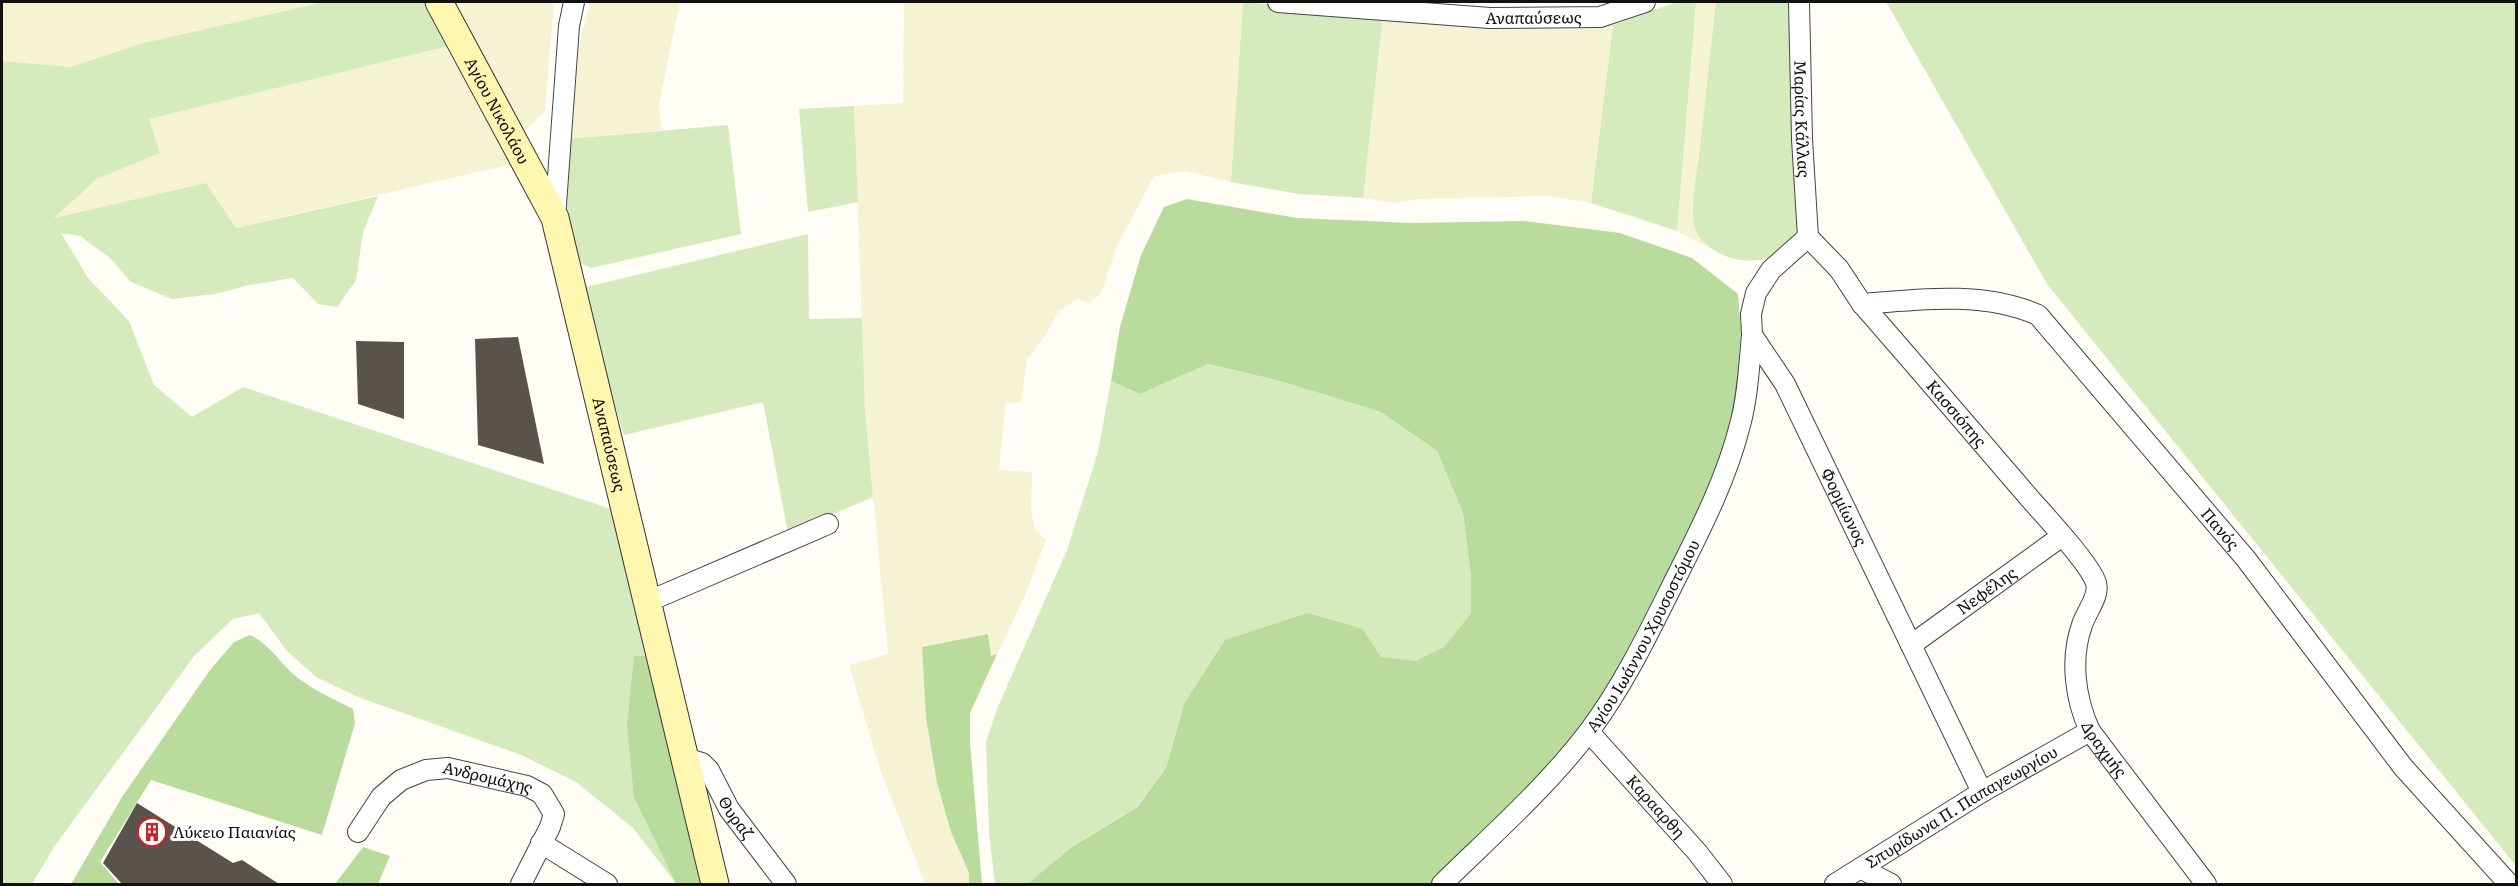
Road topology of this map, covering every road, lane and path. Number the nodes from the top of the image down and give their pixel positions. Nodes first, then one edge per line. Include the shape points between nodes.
1 (439, 2) edge
2 (574, 2) edge
3 (1278, 2) edge
4 (1645, 2) edge
5 (1799, 2) edge
6 (555, 218) junction
7 (1808, 237) junction
8 (1862, 304) junction
9 (1752, 335) junction
10 (828, 524) dead end
11 (2062, 536) junction
12 (2097, 592) joint
13 (646, 602) junction
14 (1911, 645) junction
15 (2090, 731) junction
16 (1589, 732) junction
17 (685, 758) junction
18 (1983, 792) junction
19 (358, 832) dead end
20 (541, 843) junction
21 (1862, 869) junction
22 (521, 885) edge
23 (607, 885) edge
24 (715, 885) edge
25 (786, 885) edge
26 (1442, 885) edge
27 (1722, 885) edge
28 (1835, 885) edge
29 (1891, 885) edge
30 (2206, 885) edge
31 (2509, 885) edge

1 - 6 street, Αγίου Νικολάου
2 - 6 street, Αναπαύσεως
3 - 4 street, Αναπαύσεως via 1490,18 1600,17
5 - 7 street, Μαρίας Κάλλας
6 - 13 street, Αναπαύσεως
7 - 8 street, Κασσιόπης via 1839,269
7 - 9 street via 1771,270 1756,293
8 - 11 street, Κασσιόπης
8 - 31 street, Πανός via 1980,300 2023,308 2038,315 2246,559 2403,768
9 - 14 street, Φορμίωνος via 1785,384
9 - 16 street, Αγίου Ιωάννου Χρυσοστόμου via 1740,428 1711,506 1654,622
10 - 13 street
11 - 12 street, Κασσιόπης via 2094,578
11 - 14 street, Νεφέλης
12 - 15 street, Δραχμής via 2081,626 2076,648 2078,696
13 - 17 street, Αναπαύσεως
14 - 18 street, Φορμίωνος
15 - 18 street, Σπυρίδωνα Π. Παπαγεωργίου
15 - 30 street, Δραχμής
16 - 26 street, Αγίου Ιωάννου Χρυσοστόμου via 1541,787
16 - 27 street, Καρααρθη
17 - 24 street, Αναπαύσεως
17 - 25 street, Θυραζ via 709,770 729,809
18 - 21 street, Σπυρίδωνα Π. Παπαγεωργίου
19 - 20 street, Ανδρομάχης via 381,796 400,780 426,770 448,768 527,786 542,794 554,814
20 - 22 street, Ανδρομάχης
20 - 23 street
21 - 28 street, Σπυρίδωνα Π. Παπαγεωργίου
21 - 29 street

